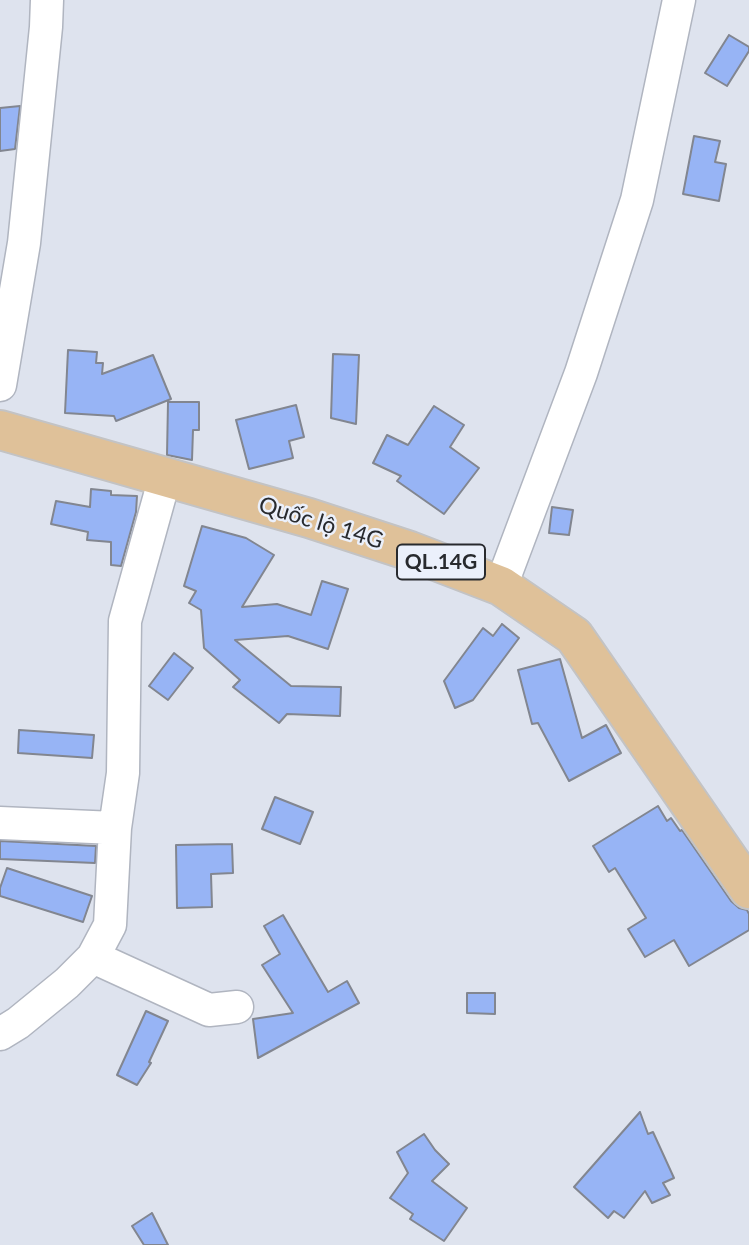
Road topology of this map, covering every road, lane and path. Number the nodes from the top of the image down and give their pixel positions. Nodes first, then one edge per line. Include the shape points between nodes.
1 (47, 0) edge
2 (678, 0) edge
3 (0, 385) edge
4 (0, 430) edge
5 (165, 477) junction
6 (501, 586) junction
7 (0, 823) edge
8 (115, 828) junction
9 (749, 889) edge
10 (93, 957) junction
11 (237, 1007) dead end
12 (0, 1034) edge

1 - 3 street via 24,243
2 - 6 street via 637,200 581,373
4 - 5 main road, Quốc lộ 14G / QL.14G
5 - 6 main road, Quốc lộ 14G / QL.14G via 411,551
5 - 8 street via 125,621 123,774
6 - 9 main road, Quốc lộ 14G / QL.14G via 575,636
7 - 8 street
8 - 10 street via 110,925
10 - 11 street via 209,1010
10 - 12 street

